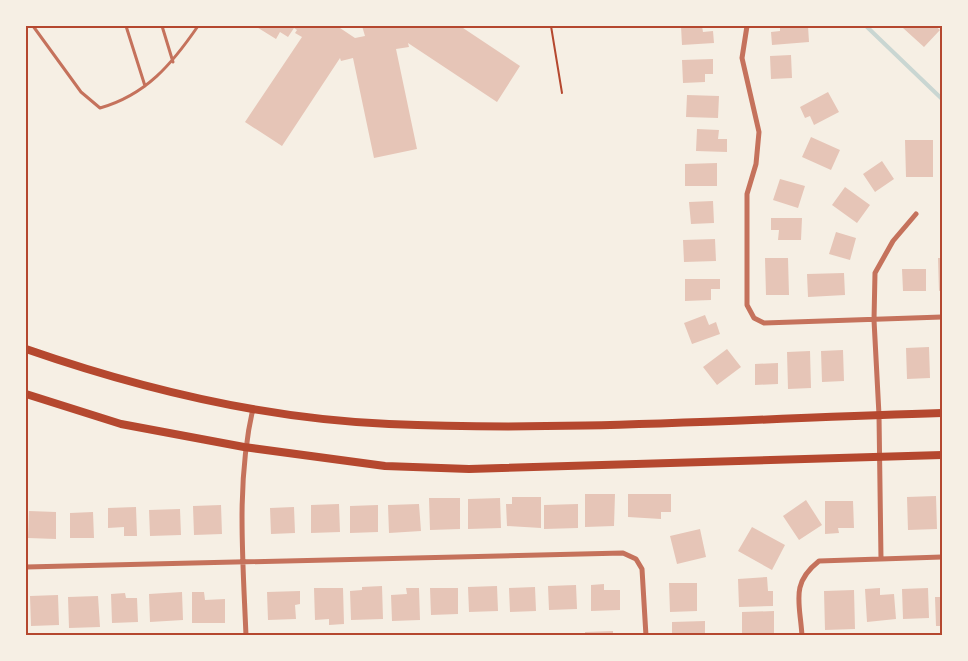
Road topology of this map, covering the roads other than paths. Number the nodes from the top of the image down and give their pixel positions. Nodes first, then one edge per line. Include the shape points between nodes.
1 (33, 26) edge
2 (126, 26) edge
3 (162, 26) edge
4 (198, 26) edge
5 (747, 26) edge
6 (172, 62) junction
7 (145, 86) junction
8 (916, 214) dead end
9 (942, 317) edge
10 (874, 320) junction
11 (26, 350) edge
12 (26, 394) edge
13 (253, 408) junction
14 (942, 413) edge
15 (879, 415) junction
16 (244, 447) junction
17 (942, 456) edge
18 (878, 457) junction
19 (942, 557) edge
20 (881, 559) junction
21 (244, 563) junction
22 (26, 567) edge
23 (246, 636) edge
24 (646, 636) edge
25 (802, 636) edge

1 - 7 lane via 81,92 100,108 123,101
2 - 7 lane
3 - 6 lane
4 - 6 lane
5 - 10 street via 742,58 759,132 756,164 747,194 747,305 754,318 764,323
6 - 7 lane
8 - 10 street via 893,240 875,273
9 - 10 street
10 - 15 street
11 - 13 main road via 131,382
12 - 16 main road via 121,424
13 - 15 main road via 387,424 466,425
13 - 16 street
14 - 15 main road
15 - 18 street
16 - 18 main road via 385,466 469,470
16 - 21 street
17 - 18 main road
18 - 20 street
19 - 20 street
20 - 25 street via 819,561 805,572 799,588
21 - 22 street
21 - 23 street
21 - 24 street via 623,553 636,559 642,569

